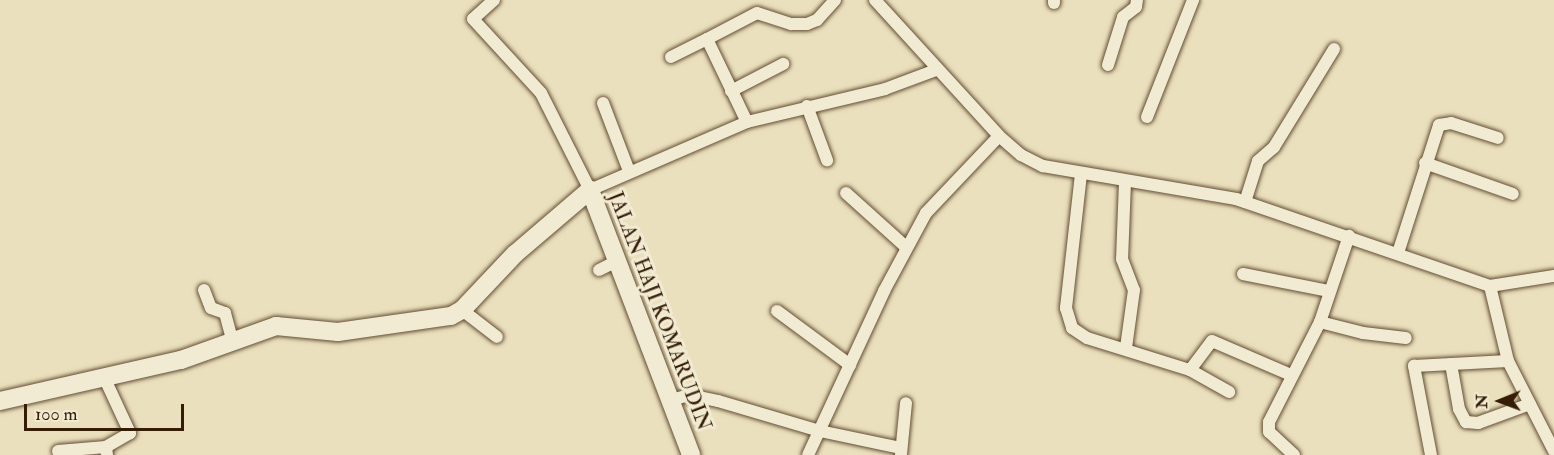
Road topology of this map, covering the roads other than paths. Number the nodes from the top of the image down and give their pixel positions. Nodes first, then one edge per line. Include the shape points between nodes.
1 (494, 0) edge
2 (835, 0) edge
3 (876, 0) edge
4 (1137, 0) edge
5 (1193, 0) edge
6 (707, 39) junction
7 (1334, 49) dead end
8 (671, 57) dead end
9 (783, 64) dead end
10 (1108, 65) dead end
11 (936, 70) junction
12 (731, 91) junction
13 (603, 103) dead end
14 (807, 106) junction
15 (1146, 117) dead end
16 (747, 122) junction
17 (999, 136) junction
18 (1498, 138) dead end
19 (827, 160) dead end
20 (1425, 163) junction
21 (629, 171) junction
22 (1081, 174) junction
23 (1125, 182) junction
24 (846, 193) dead end
25 (583, 194) junction
26 (1513, 194) dead end
27 (1245, 202) junction
28 (1349, 236) junction
29 (906, 247) junction
30 (1398, 253) junction
31 (1243, 274) dead end
32 (1554, 276) edge
33 (1490, 286) junction
34 (204, 290) dead end
35 (1329, 291) junction
36 (462, 310) junction
37 (777, 311) dead end
38 (1320, 322) junction
39 (496, 337) dead end
40 (1406, 338) dead end
41 (233, 342) junction
42 (1126, 348) junction
43 (1508, 361) junction
44 (1451, 364) junction
45 (850, 365) junction
46 (1190, 370) junction
47 (1291, 375) junction
48 (104, 377) junction
49 (1229, 392) dead end
50 (671, 400) junction
51 (0, 401) edge
52 (906, 403) dead end
53 (1530, 404) junction
54 (820, 431) junction
55 (58, 451) dead end
56 (107, 451) edge
57 (901, 451) edge
58 (1554, 451) edge
59 (691, 455) edge
60 (808, 455) edge
61 (1294, 455) edge
62 (1431, 455) edge

1 - 25 street via 473,19 541,93
2 - 6 street via 817,20 807,24 790,24 757,12
3 - 11 street
4 - 10 street via 1136,7 1123,17
5 - 15 street
6 - 8 street
6 - 12 street
7 - 27 street via 1274,147 1258,161
9 - 12 street
11 - 14 street via 885,89
11 - 17 street
12 - 16 street
13 - 21 street
14 - 16 street
14 - 19 street
16 - 21 street
17 - 22 street via 1021,155 1043,166
17 - 29 street via 941,194
18 - 20 street via 1442,122
20 - 26 street
20 - 30 street
21 - 25 street
22 - 23 street
22 - 42 street via 1067,291 1068,321 1087,338
23 - 27 street
23 - 42 street via 1122,259 1134,290
24 - 29 street
25 - 36 street via 515,254
25 - 50 street, JALAN HAJI KOMARUDIN via 609,265
27 - 28 street
28 - 30 street
28 - 35 street
29 - 45 street
30 - 33 street
31 - 35 street
32 - 33 street
33 - 43 street
34 - 41 street via 211,308 225,313
35 - 38 street
36 - 39 street
36 - 41 street via 451,316 338,332 276,326
37 - 45 street
38 - 40 street
38 - 47 street
41 - 48 street via 181,360
42 - 46 street
43 - 44 street
43 - 53 street
44 - 53 street via 1459,409 1466,422 1478,423
44 - 62 street via 1413,368
45 - 54 street
46 - 47 street via 1212,341
46 - 49 street
47 - 61 street via 1268,427
48 - 51 street
48 - 56 street via 130,433
50 - 54 street via 690,395 718,400
50 - 59 street, JALAN HAJI KOMARUDIN
52 - 57 street
53 - 58 street
54 - 57 street
54 - 60 street
55 - 56 street

